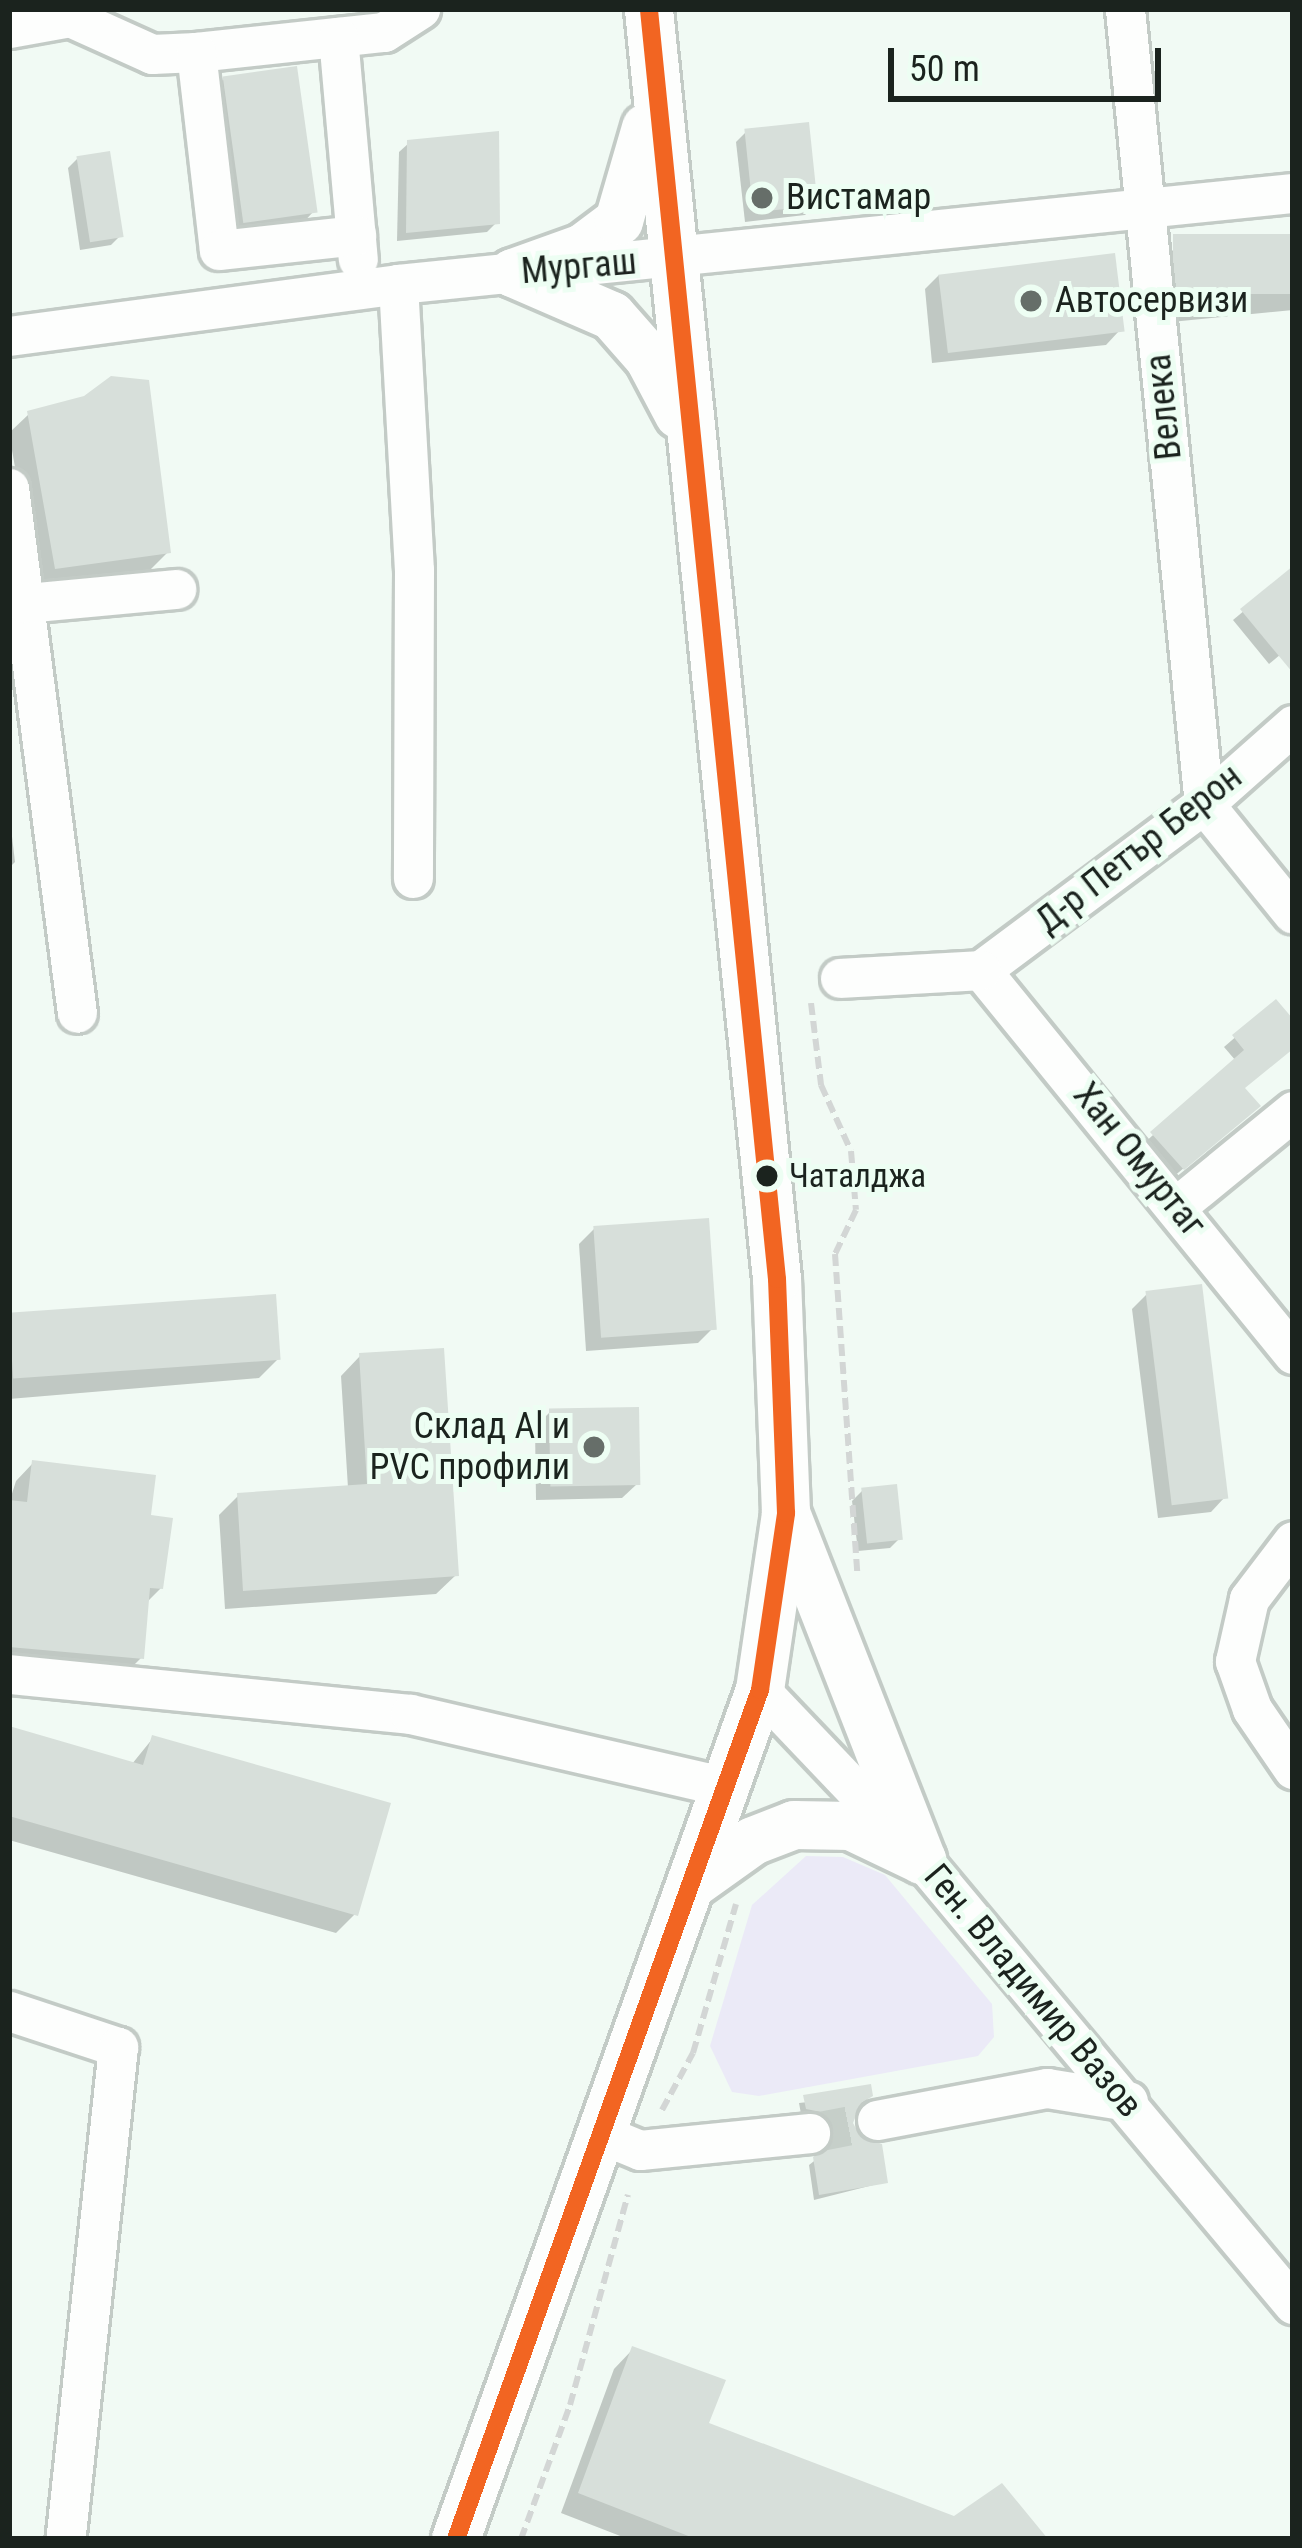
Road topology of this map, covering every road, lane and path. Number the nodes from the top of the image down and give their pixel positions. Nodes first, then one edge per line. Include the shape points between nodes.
1 (420, 9) edge
2 (649, 9) edge
3 (1125, 9) edge
4 (9, 28) edge
5 (338, 37) junction
6 (196, 52) junction
7 (655, 80) junction
8 (1293, 193) edge
9 (1144, 207) junction
10 (356, 235) junction
11 (673, 258) junction
12 (513, 273) junction
13 (380, 286) junction
14 (9, 336) edge
15 (690, 437) junction
16 (9, 488) edge
17 (176, 590) dead end
18 (25, 603) junction
19 (1293, 725) edge
20 (1204, 804) junction
21 (412, 878) dead end
22 (1293, 914) edge
23 (981, 970) junction
24 (840, 978) dead end
25 (77, 1013) dead end
26 (1293, 1111) edge
27 (1178, 1206) junction
28 (1293, 1354) edge
29 (786, 1514) junction
30 (1293, 1541) edge
31 (9, 1674) edge
32 (760, 1690) junction
33 (1293, 1768) edge
34 (726, 1786) junction
35 (922, 1860) junction
36 (691, 1886) junction
37 (9, 2011) edge
38 (1128, 2101) junction
39 (877, 2120) tunnel mouth
40 (810, 2133) tunnel mouth
41 (602, 2134) junction
42 (1293, 2304) edge
43 (467, 2536) edge
44 (65, 2539) edge

1 - 5 street via 384,32
2 - 7 main road
3 - 9 street, Велека
4 - 6 street via 70,17 152,54
5 - 6 street
5 - 10 street
6 - 10 street via 219,250
7 - 11 main road
7 - 12 main road via 634,188 619,221 583,248
8 - 9 street, Мургаш
9 - 11 street, Мургаш
9 - 20 street, Велека
10 - 13 street
11 - 12 street, Мургаш
11 - 15 main road
12 - 13 street, Мургаш
12 - 15 main road via 612,316 649,358
13 - 14 street, Мургаш
13 - 21 street via 414,571
15 - 29 main road via 777,1279
16 - 18 street
17 - 18 street
18 - 25 street
19 - 20 street, Д-р Петър Берон
20 - 22 street
20 - 23 street, Д-р Петър Берон
23 - 24 street
23 - 27 street, Хан Омуртаг
26 - 27 street
27 - 28 street, Хан Омуртаг
29 - 32 main road
29 - 35 main road
30 - 33 street via 1249,1599 1235,1661 1252,1709
31 - 34 street via 410,1714
32 - 34 main road
32 - 35 street, Ген. Владимир Вазов
34 - 36 main road
35 - 36 main road via 851,1826 794,1825 753,1840
35 - 38 street, Ген. Владимир Вазов
36 - 41 main road
37 - 44 street via 118,2047
38 - 39 street via 1047,2088
38 - 42 street, Ген. Владимир Вазов
40 - 41 street via 640,2150
41 - 43 main road

